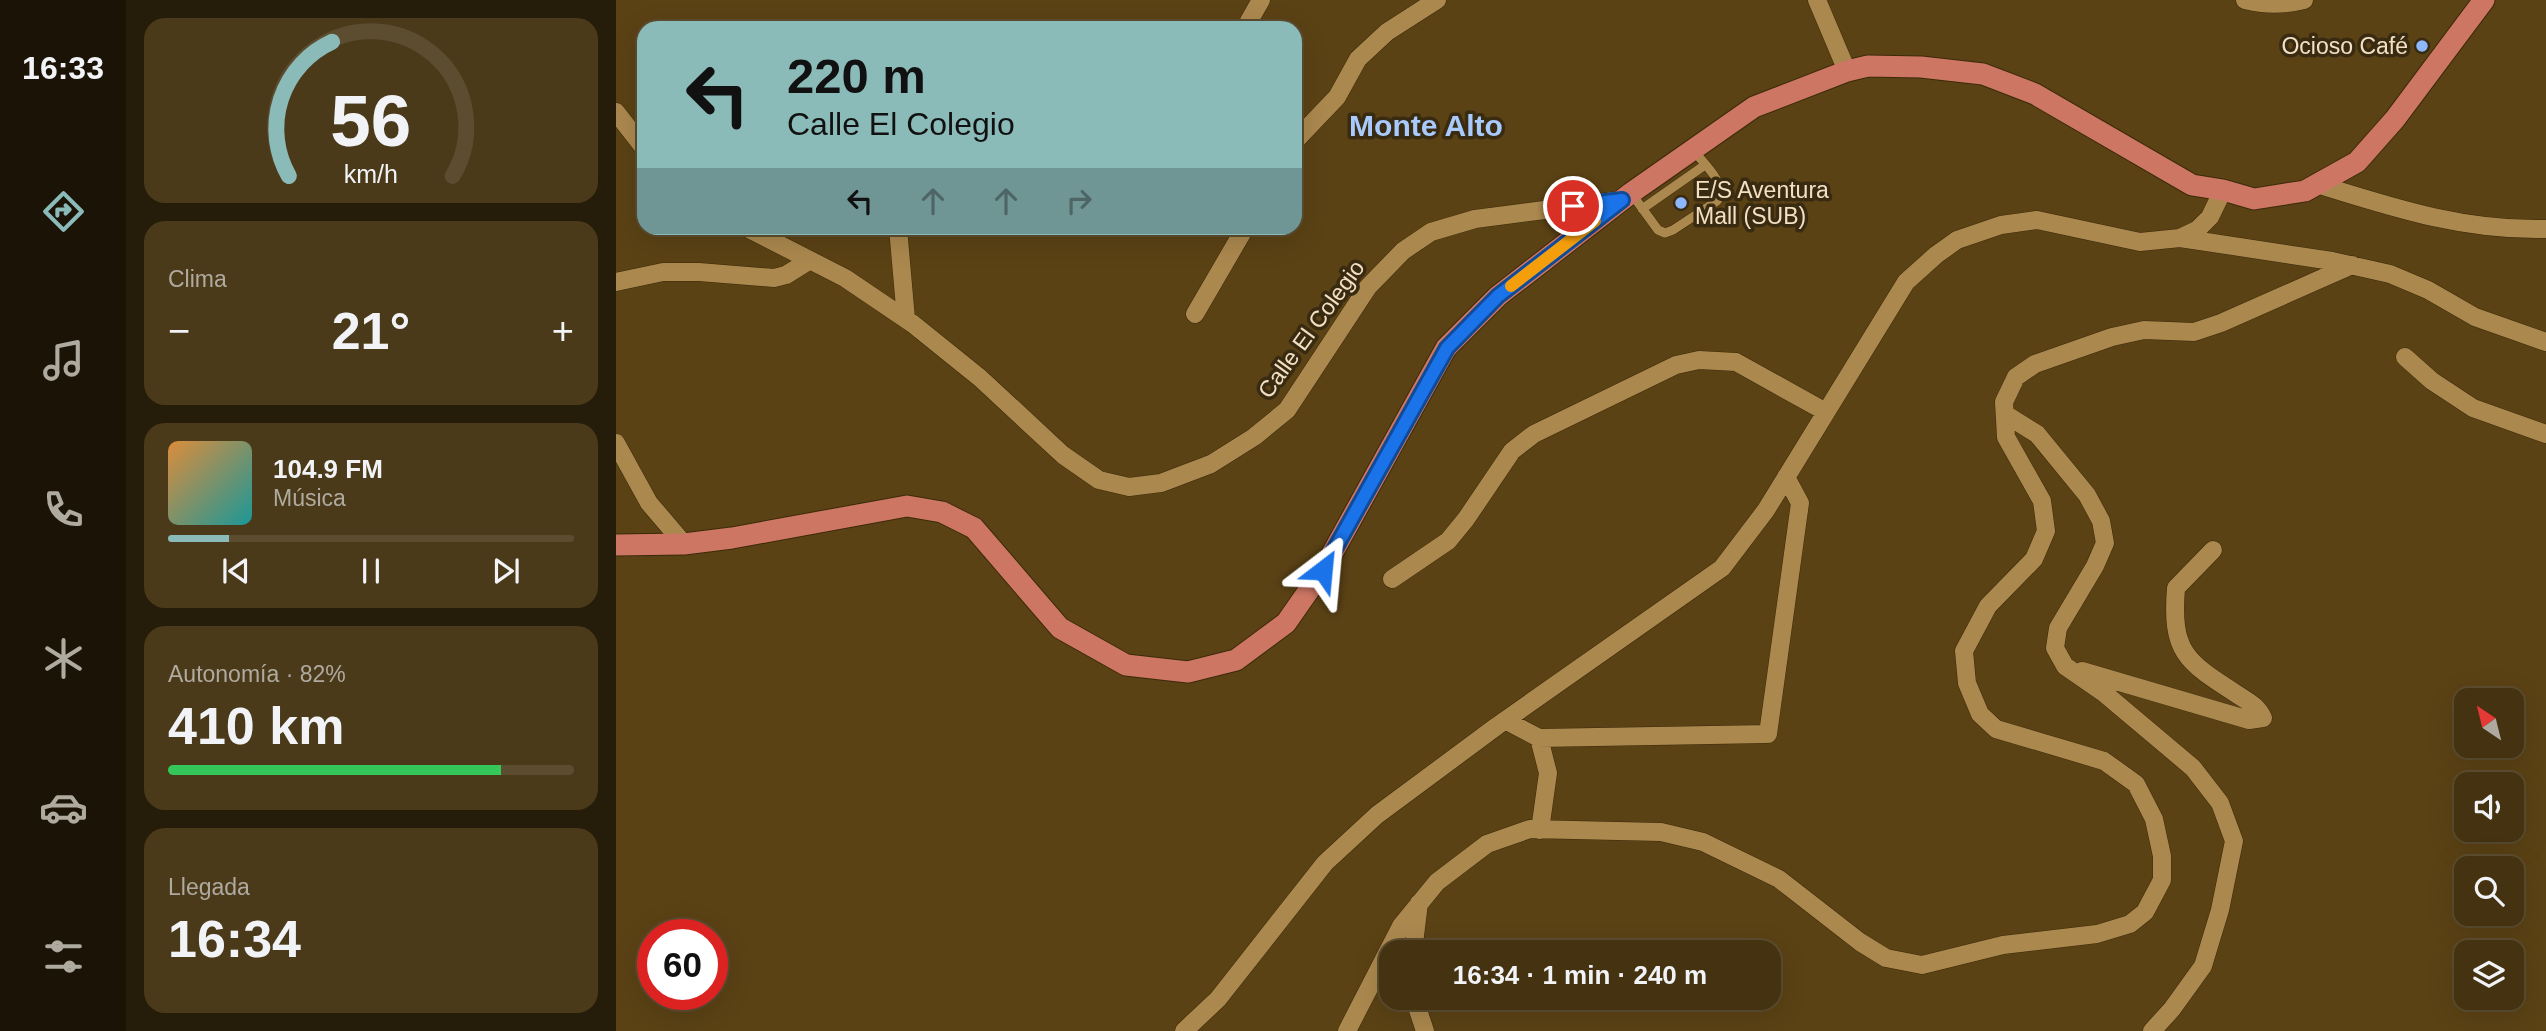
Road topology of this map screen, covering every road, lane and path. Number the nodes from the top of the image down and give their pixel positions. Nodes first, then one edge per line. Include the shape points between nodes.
1 (1261, 0) edge
2 (1437, 0) edge
3 (1817, 0) edge
4 (2245, 0) edge
5 (2304, 0) edge
6 (2484, 0) edge
7 (1249, 21) dead end
8 (1847, 71) junction
9 (616, 112) edge
10 (1302, 134) edge
11 (637, 139) edge
12 (1699, 157) junction
13 (2316, 184) junction
14 (2223, 190) junction
15 (1632, 201) junction
16 (2546, 229) edge
17 (761, 235) edge
18 (899, 235) edge
19 (1241, 235) edge
20 (2180, 238) junction
21 (810, 260) junction
22 (2352, 265) junction
23 (616, 282) edge
24 (1195, 314) dead end
25 (906, 319) junction
26 (2546, 342) edge
27 (2405, 357) dead end
28 (1826, 412) junction
29 (2005, 414) junction
30 (2546, 434) edge
31 (616, 443) edge
32 (1786, 477) junction
33 (684, 544) junction
34 (616, 545) edge
35 (2213, 550) dead end
36 (1392, 579) dead end
37 (2065, 666) junction
38 (1505, 720) junction
39 (1539, 738) junction
40 (1540, 830) junction
41 (1419, 903) junction
42 (1414, 940) edge
43 (1418, 1010) edge
44 (1184, 1031) edge
45 (1348, 1031) edge
46 (1425, 1031) edge
47 (2152, 1031) edge

1 - 7 street
2 - 10 street via 1387,32 1358,59 1337,97
3 - 8 street
4 - 5 street via 2286,4
6 - 13 main road via 2357,162
8 - 12 main road via 1754,107
8 - 14 main road via 1868,66 1921,66 1983,74 2035,94 2192,185
9 - 11 street
12 - 15 main road
12 - 15 lane via 1721,186 1721,195 1673,230 1658,230
13 - 14 main road via 2305,191 2254,199
13 - 16 street via 2417,215 2509,230
14 - 20 street via 2210,217
15 - 25 street, Calle El Colegio via 1475,219 1431,232 1368,287 1287,410 1210,464 1161,483 1129,487 1099,480 1063,455 980,377
15 - 33 main road via 1498,296 1447,348 1323,570 1286,623 1236,660 1188,672 1126,665 1060,628 974,528 942,512 907,506
17 - 21 street, Calle El Colegio
18 - 25 street
19 - 24 street
20 - 22 street
20 - 28 street via 2140,242 2037,220 2001,225 1956,240 1906,282
21 - 23 street via 774,278 663,272
21 - 25 street, Calle El Colegio
22 - 26 street via 2390,274 2475,317
22 - 29 street via 2194,332 2144,330 2035,364 2016,377 2004,402
27 - 30 street via 2473,408
28 - 32 street
28 - 36 street via 1736,362 1699,360 1676,365 1523,442 1498,469 1448,541
29 - 37 street via 2037,434 2087,495 2101,522 2105,543 2058,628 2055,648
29 - 40 street via 2006,438 2042,501 2046,531 2034,559 1988,606 1964,651 1966,683 1980,714 1996,729 2104,761 2136,784 2154,819 2162,856 2162,880 2145,912 2130,924 2097,934 2003,944 1922,965 1886,958 1779,879 1703,842 1661,832
31 - 33 street via 649,503
32 - 38 street via 1722,568
32 - 39 street via 1800,503 1768,734
33 - 34 main road
35 - 37 street via 2176,588 2174,615 2182,651 2201,672 2258,707 2263,718 2249,720
37 - 47 street via 2193,768 2220,803 2234,841 2203,966
38 - 39 street
38 - 44 street via 1377,815 1325,863 1217,999
39 - 40 street via 1548,773
40 - 41 street via 1487,844 1437,881
41 - 42 street
41 - 45 street via 1401,926
43 - 46 street

